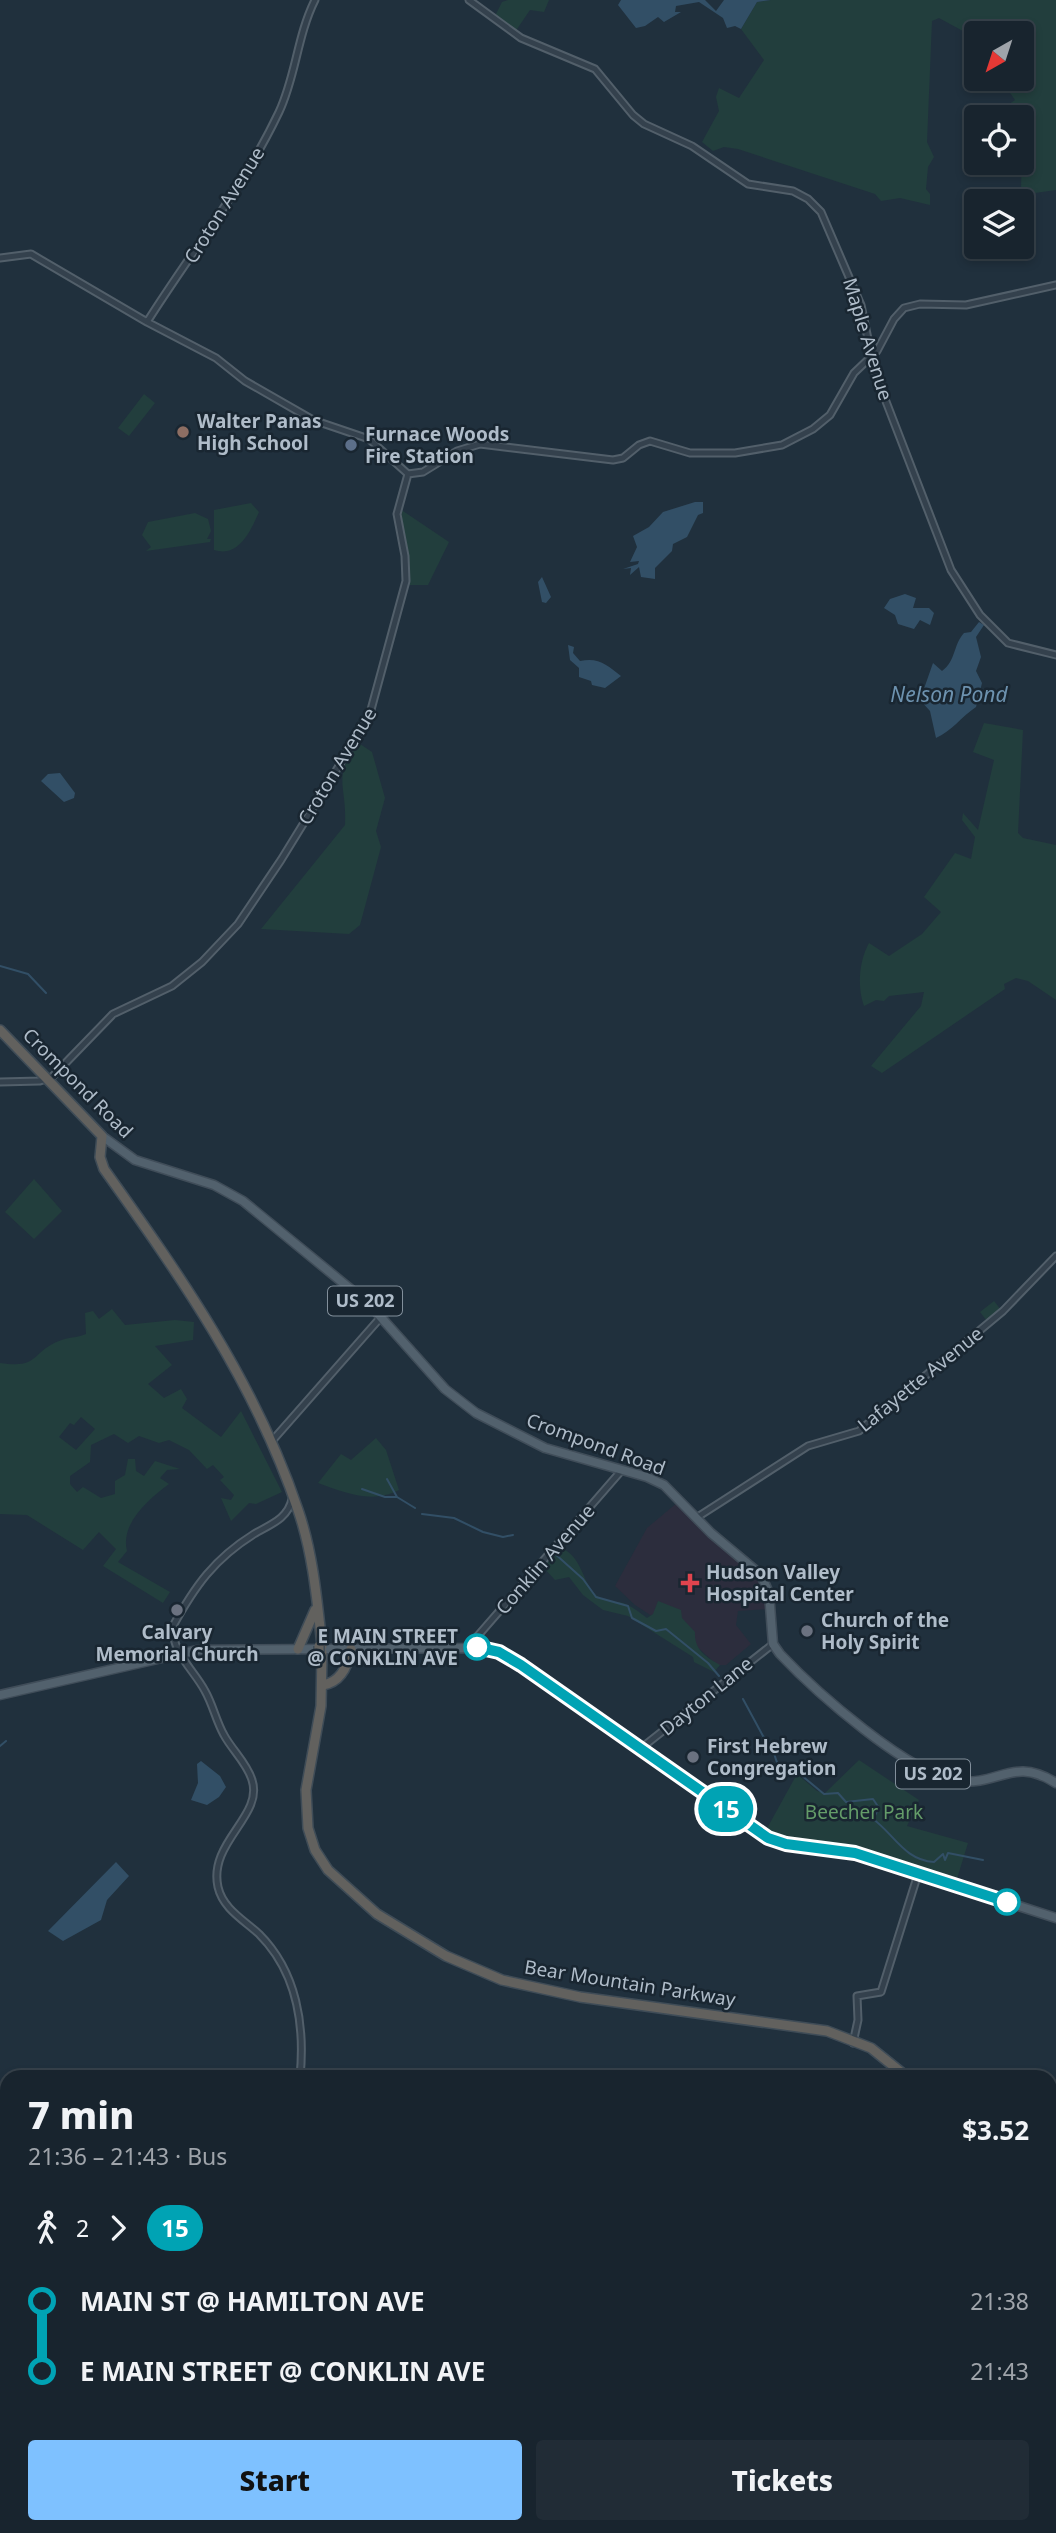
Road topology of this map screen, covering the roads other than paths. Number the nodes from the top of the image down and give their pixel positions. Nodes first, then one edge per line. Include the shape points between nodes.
1 (315, 0) edge
2 (469, 0) edge
3 (0, 258) edge
4 (1056, 285) edge
5 (147, 322) junction
6 (871, 356) junction
7 (412, 474) junction
8 (1056, 655) edge
9 (0, 1030) edge
10 (48, 1080) junction
11 (0, 1082) edge
12 (102, 1136) junction
13 (1056, 1256) edge
14 (381, 1317) junction
15 (272, 1441) junction
16 (621, 1471) junction
17 (293, 1503) junction
18 (696, 1518) junction
19 (312, 1628) junction
20 (367, 1633) dead end
21 (773, 1644) junction
22 (469, 1646) junction
23 (298, 1649) junction
24 (321, 1649) junction
25 (351, 1649) junction
26 (370, 1650) junction
27 (179, 1653) junction
28 (323, 1685) junction
29 (0, 1695) edge
30 (640, 1749) junction
31 (1056, 1783) edge
32 (918, 1874) junction
33 (1056, 1917) edge
34 (854, 2042) junction
35 (300, 2070) edge
36 (896, 2070) edge

1 - 5 street, Croton Avenue via 276,119 208,235
2 - 6 street, Maple Avenue via 521,38 595,69 644,124 692,146 747,184 793,191 808,199 828,223 854,285
3 - 5 street via 28,253
4 - 6 street via 966,305 908,306 896,315
5 - 7 street via 213,356 241,379 313,420 367,438
6 - 7 street via 854,373 825,420 808,433 772,448 690,453 650,441 613,460 481,444
6 - 8 street, Maple Avenue via 954,576 980,615 1008,643
7 - 10 street, Croton Avenue via 402,492 397,518 406,581 369,717 238,924 176,983 113,1014
9 - 10 highway, Crompond Road / US 202
10 - 11 street
10 - 12 highway, Crompond Road / US 202
12 - 14 main road, Crompond Road / US 202 via 135,1160 239,1197
12 - 15 highway, Bear Mountain Parkway via 104,1169 195,1297 244,1381
13 - 18 street, Lafayette Avenue via 1003,1311 859,1431 808,1446
14 - 15 street
14 - 16 main road, Crompond Road / US 202 via 432,1376 470,1409 538,1445
15 - 17 highway, Bear Mountain Parkway
16 - 18 main road, Crompond Road / US 202 via 664,1485
16 - 22 street, Conklin Avenue
17 - 19 highway, Bear Mountain Parkway via 315,1609
17 - 24 highway, Bear Mountain Parkway via 312,1568
17 - 27 street via 273,1524 224,1555 204,1574 173,1626
18 - 21 main road, Crompond Road / US 202 via 764,1579
19 - 23 highway via 300,1637
19 - 24 highway, Bear Mountain Parkway
20 - 26 main road via 373,1642
21 - 30 street, Dayton Lane
21 - 31 main road, US 202 via 862,1727 934,1775 965,1782 1023,1770
22 - 26 main road
22 - 30 main road via 499,1652 521,1665
23 - 25 main road
23 - 27 main road
24 - 28 highway, Bear Mountain Parkway
24 - 34 highway, Bear Mountain Parkway via 318,1708 303,1793 304,1827 325,1872 371,1913 450,1962 516,1987 590,2002 793,2027
25 - 26 main road
25 - 28 highway via 340,1676
27 - 29 main road
27 - 35 street via 205,1690 223,1734 253,1781 253,1801 220,1856 218,1886 229,1907 282,1961 302,2025
28 - 34 highway, Bear Mountain Parkway via 306,1790 310,1837 334,1877 397,1927 467,1966 524,1986 808,2027
30 - 32 main road via 768,1838 855,1853
32 - 33 main road
32 - 34 street via 881,1992 857,1996
34 - 36 highway, Bear Mountain Parkway

